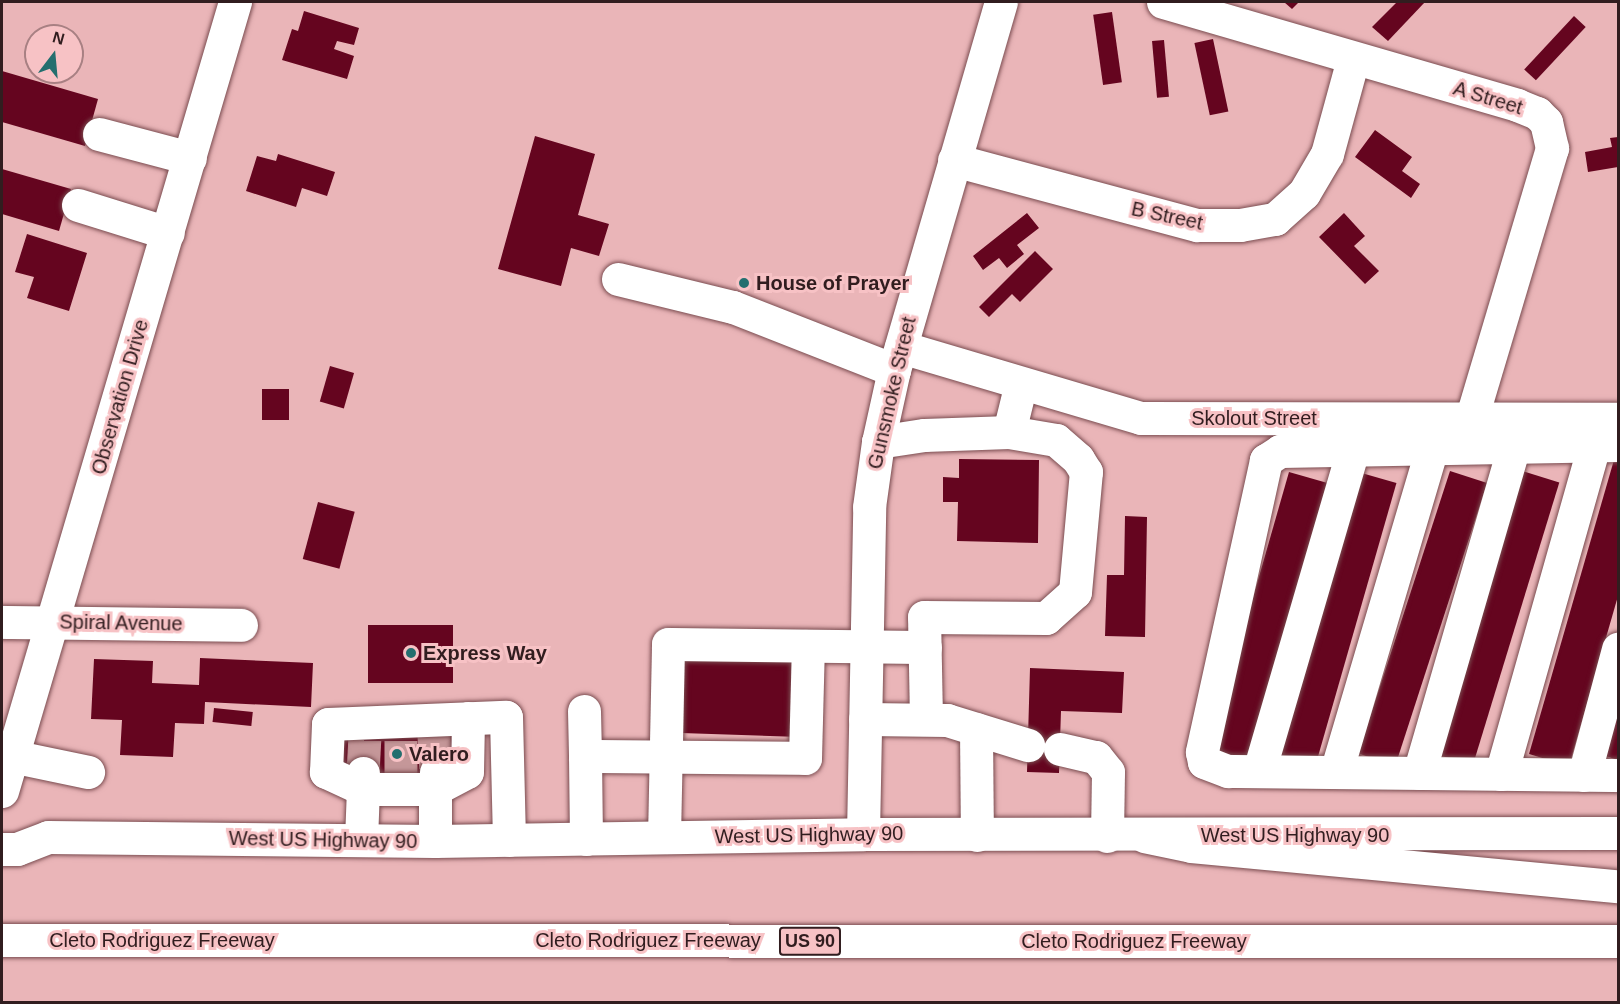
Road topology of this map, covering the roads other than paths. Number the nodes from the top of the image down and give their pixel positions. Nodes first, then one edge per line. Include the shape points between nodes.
1 (235, 2) edge
2 (1001, 2) edge
3 (1163, 2) edge
4 (1353, 59) junction
5 (99, 134) dead end
6 (189, 158) junction
7 (954, 160) junction
8 (78, 205) dead end
9 (168, 233) junction
10 (618, 279) dead end
11 (897, 358) junction
12 (1020, 383) junction
13 (1618, 419) edge
14 (1471, 420) junction
15 (1009, 432) junction
16 (878, 442) junction
17 (1606, 445) edge
18 (1514, 447) junction
19 (1432, 448) junction
20 (1353, 450) junction
21 (2, 622) edge
22 (54, 622) junction
23 (241, 625) dead end
24 (808, 646) junction
25 (866, 647) junction
26 (924, 648) junction
27 (1618, 649) edge
28 (584, 711) dead end
29 (468, 718) junction
30 (865, 719) junction
31 (926, 719) junction
32 (976, 729) junction
33 (1028, 745) dead end
34 (1060, 749) dead end
35 (666, 754) junction
36 (7, 755) edge
37 (585, 756) junction
38 (1259, 771) junction
39 (88, 772) dead end
40 (1336, 772) junction
41 (1419, 773) junction
42 (1501, 774) junction
43 (1584, 775) junction
44 (1618, 775) edge
45 (435, 780) junction
46 (363, 781) junction
47 (2, 791) edge
48 (2, 829) edge
49 (1618, 833) edge
50 (863, 834) junction
51 (977, 835) junction
52 (1107, 836) junction
53 (1144, 836) junction
54 (48, 837) junction
55 (664, 837) junction
56 (586, 839) junction
57 (361, 840) junction
58 (509, 840) junction
59 (435, 842) junction
60 (2, 849) edge
61 (1618, 886) edge
62 (2, 940) edge
63 (1618, 941) edge

1 - 6 main road, Observation Drive
2 - 7 main road, Gunsmoke Street
3 - 4 main road, A Street
4 - 7 main road, B Street via 1327,154 1305,193 1275,219 1240,225 1197,225
4 - 14 main road, A Street via 1517,105 1537,113 1551,132 1545,174
5 - 6 main road
6 - 9 main road, Observation Drive
7 - 11 main road, Gunsmoke Street
8 - 9 main road
9 - 22 main road, Observation Drive
10 - 11 main road, Skolout Street via 733,307
11 - 12 main road, Skolout Street
11 - 16 main road, Gunsmoke Street
12 - 14 main road, Skolout Street via 1141,418
12 - 15 main road
13 - 14 main road, Skolout Street
15 - 16 main road via 924,435
15 - 26 main road via 1056,440 1078,459 1086,472 1075,592 1046,618 924,617
16 - 25 main road, Gunsmoke Street via 869,507
17 - 18 main road
17 - 42 main road
18 - 19 main road
18 - 41 main road
19 - 20 main road
19 - 40 main road
20 - 38 main road
20 - 38 main road via 1280,451 1266,460 1260,476 1202,752 1204,762 1212,767
21 - 22 main road, Spiral Avenue
22 - 23 main road, Spiral Avenue
22 - 36 main road, Observation Drive
24 - 25 main road
24 - 35 main road via 668,644
24 - 35 main road via 806,758
25 - 26 main road
25 - 30 main road, Gunsmoke Street
26 - 31 main road
27 - 43 main road
28 - 37 main road
29 - 45 main road via 467,772
29 - 46 main road via 434,728 365,729 328,724 326,772
29 - 58 main road via 506,717
30 - 31 main road
30 - 50 main road, Gunsmoke Street
31 - 32 main road via 947,720
32 - 33 main road
32 - 51 main road
34 - 52 main road via 1096,757 1108,772
35 - 37 main road
35 - 55 main road
36 - 39 main road
36 - 47 main road, Observation Drive
37 - 56 main road
38 - 40 main road
40 - 41 main road
41 - 42 main road
42 - 43 main road
43 - 44 main road
45 - 46 main road
45 - 59 main road
46 - 57 main road
48 - 54 main road
49 - 53 main road, West US Highway 90
50 - 51 main road, West US Highway 90
50 - 55 main road, West US Highway 90
51 - 52 main road, West US Highway 90
52 - 53 main road, West US Highway 90
53 - 61 main road via 1191,846
54 - 57 main road, West US Highway 90
54 - 60 main road, West US Highway 90 via 17,849
55 - 56 main road, West US Highway 90
56 - 58 main road, West US Highway 90
57 - 59 main road, West US Highway 90
58 - 59 main road, West US Highway 90
62 - 63 main road, Cleto Rodriguez Freeway / US 90

